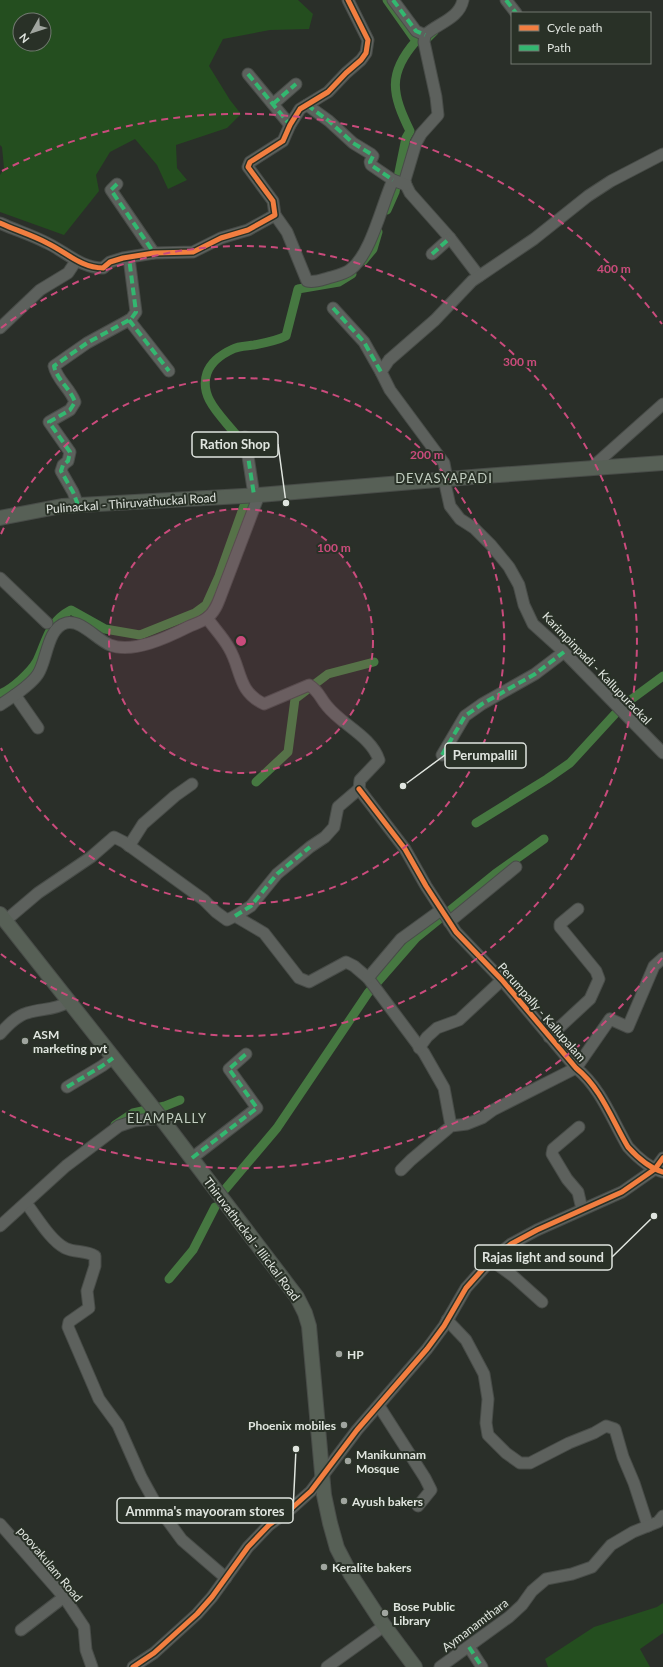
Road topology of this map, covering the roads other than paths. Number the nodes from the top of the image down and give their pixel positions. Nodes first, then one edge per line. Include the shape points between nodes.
1 (348, 0) edge
2 (393, 0) edge
3 (463, 0) edge
4 (506, 0) edge
5 (515, 12) edge
6 (425, 38) junction
7 (248, 74) dead end
8 (296, 84) dead end
9 (272, 104) junction
10 (307, 105) junction
11 (290, 125) junction
12 (663, 154) edge
13 (398, 182) junction
14 (117, 184) dead end
15 (275, 215) junction
16 (0, 223) edge
17 (450, 238) junction
18 (154, 253) junction
19 (432, 254) dead end
20 (129, 258) junction
21 (76, 261) junction
22 (479, 276) junction
23 (333, 308) dead end
24 (129, 320) junction
25 (0, 328) edge
26 (169, 371) dead end
27 (381, 372) junction
28 (663, 404) edge
29 (245, 437) dead end
30 (663, 463) edge
31 (590, 469) junction
32 (445, 479) junction
33 (250, 495) junction
34 (78, 505) junction
35 (0, 518) edge
36 (0, 578) edge
37 (207, 618) junction
38 (47, 623) dead end
39 (564, 652) junction
40 (15, 695) junction
41 (0, 705) edge
42 (38, 728) dead end
43 (663, 753) edge
44 (442, 756) dead end
45 (192, 784) dead end
46 (359, 789) junction
47 (129, 846) junction
48 (516, 866) dead end
49 (578, 908) dead end
50 (441, 910) junction
51 (235, 916) junction
52 (3, 917) edge
53 (449, 922) junction
54 (663, 958) edge
55 (502, 980) junction
56 (372, 984) junction
57 (69, 1002) junction
58 (0, 1034) edge
59 (549, 1037) junction
60 (420, 1048) junction
61 (246, 1054) dead end
62 (113, 1058) junction
63 (576, 1068) junction
64 (67, 1086) dead end
65 (156, 1111) junction
66 (451, 1126) junction
67 (579, 1127) dead end
68 (192, 1158) junction
69 (663, 1158) edge
70 (402, 1170) dead end
71 (659, 1170) edge
72 (26, 1203) junction
73 (582, 1209) junction
74 (0, 1226) edge
75 (491, 1260) junction
76 (542, 1302) dead end
77 (447, 1320) junction
78 (379, 1406) junction
79 (323, 1475) junction
80 (418, 1506) dead end
81 (663, 1516) edge
82 (0, 1524) edge
83 (648, 1526) junction
84 (226, 1578) junction
85 (64, 1597) junction
86 (384, 1626) junction
87 (21, 1630) dead end
88 (469, 1647) junction
89 (92, 1667) edge
90 (133, 1667) edge
91 (327, 1667) edge
92 (415, 1667) edge
93 (440, 1667) edge
94 (482, 1667) edge

1 - 10 street via 368,40 366,52 328,92
2 - 6 street via 416,31
3 - 6 street via 461,9
4 - 5 street
6 - 13 street via 438,115 416,143 405,180
7 - 9 street
8 - 9 street
9 - 11 street
10 - 11 street via 300,110
10 - 13 street via 353,143 371,154 372,165
11 - 15 street via 283,141 250,162 248,167 273,201
12 - 22 street via 588,196 534,239
13 - 15 street via 369,242 351,269 314,282 307,281 287,232
13 - 17 street
14 - 18 street via 111,190
15 - 18 street via 248,230 221,238 193,252
16 - 21 street via 47,243
17 - 19 street
17 - 22 street
18 - 20 street
20 - 21 street via 110,262 103,268 93,268
20 - 24 street via 136,312
21 - 25 street via 68,273 40,290
22 - 27 street via 435,320 389,360
23 - 27 street, Karimpinpadi - Kallupurackal via 364,342
24 - 26 street
24 - 34 street via 87,343 54,366 75,402 70,410 49,422 70,452 68,461 61,471
27 - 32 street, Karimpinpadi - Kallupurackal via 390,390 444,463
28 - 31 street
29 - 33 street
30 - 31 main road, Pulinackal - Thiruvathuckal Road
31 - 32 main road, Pulinackal - Thiruvathuckal Road
32 - 33 main road, Pulinackal - Thiruvathuckal Road
32 - 39 street, Karimpinpadi - Kallupurackal via 450,506 460,519 478,532 509,567 519,585 533,624
33 - 34 main road, Pulinackal - Thiruvathuckal Road
33 - 37 street via 221,595 215,609
34 - 35 main road, Pulinackal - Thiruvathuckal Road
36 - 38 street
37 - 40 street via 159,640 127,647 111,646 77,622 65,623 51,638 38,674
37 - 46 street via 229,648 242,683 254,699 264,704 309,685 317,690 326,706 377,753 379,760 360,780
39 - 43 street, Karimpinpadi - Kallupurackal
39 - 44 street via 536,674 465,716
40 - 41 street
40 - 42 street
45 - 47 street via 143,824
46 - 50 street, Perumpally - Kallupalam via 405,849
46 - 51 street via 338,807 334,827 325,837 276,874 251,906
47 - 51 street via 204,900 227,920
47 - 52 street via 114,837 91,857
48 - 53 street
49 - 59 street via 562,921 560,927 596,971 599,979 590,1000
50 - 53 street, Perumpally - Kallupalam
50 - 56 street via 401,939
51 - 56 street via 264,933 299,978 309,982 346,962 354,966
52 - 57 main road, Thiruvathuckal - Illickal Road
53 - 55 street, Perumpally - Kallupalam via 463,941
54 - 63 street via 654,966 628,1027 610,1019
55 - 59 street, Perumpally - Kallupalam
55 - 60 street via 459,1020 437,1028
56 - 60 street
57 - 58 street via 58,1008 27,1013 14,1020
57 - 62 main road, Thiruvathuckal - Illickal Road
59 - 63 street, Perumpally - Kallupalam
60 - 66 street via 444,1088
61 - 68 street via 229,1069 257,1108
62 - 64 street
62 - 65 main road, Thiruvathuckal - Illickal Road
63 - 66 street via 482,1118 467,1124
63 - 71 street, Perumpally - Kallupalam via 595,1088 628,1147 634,1154
65 - 68 main road, Thiruvathuckal - Illickal Road
65 - 72 street via 120,1126 66,1166
66 - 70 street
67 - 73 street via 553,1149 552,1154 578,1192
68 - 79 main road, Thiruvathuckal - Illickal Road via 297,1298 305,1313 309,1326
69 - 71 street
71 - 73 street via 622,1192
72 - 74 street
72 - 84 street via 56,1242 66,1249 90,1252 95,1256 87,1291 89,1308 69,1322 68,1327 99,1399 118,1425 157,1506 182,1540
73 - 75 street via 511,1244
75 - 76 street
75 - 77 street via 466,1288
77 - 78 street via 427,1349
77 - 83 street via 466,1340 484,1374 488,1399 488,1435 520,1463 530,1463 606,1426 615,1429
78 - 79 street
78 - 80 street via 432,1490
79 - 84 street via 311,1491 269,1525
79 - 86 main road, Thiruvathuckal - Illickal Road via 324,1495 337,1548
81 - 83 street, Aymanamthara via 658,1522
82 - 85 street, poovakulam Road
83 - 88 street, Aymanamthara via 611,1545 592,1567 546,1579 514,1613
84 - 90 street via 197,1614 154,1653
85 - 87 street
85 - 89 street, poovakulam Road via 84,1627 86,1650
86 - 91 street
86 - 92 main road, Thiruvathuckal - Illickal Road
88 - 93 street, Aymanamthara
88 - 94 street

